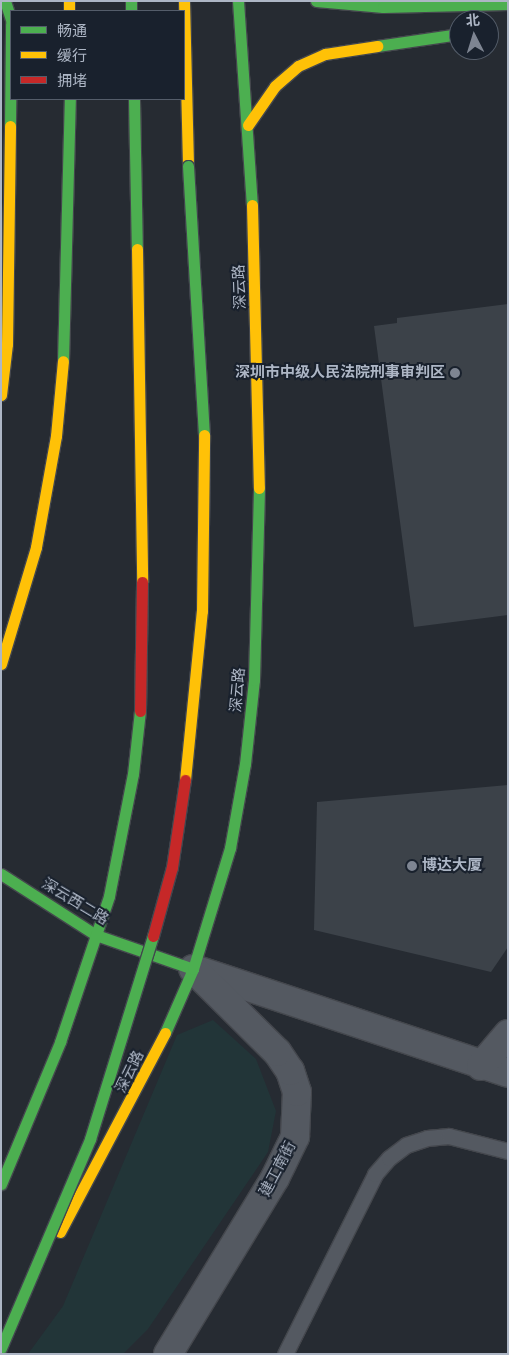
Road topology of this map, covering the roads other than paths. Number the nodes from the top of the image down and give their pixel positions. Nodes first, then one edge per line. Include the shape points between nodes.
1 (5, 1) edge
2 (238, 1) edge
3 (316, 1) edge
4 (508, 4) edge
5 (10, 18) edge
6 (449, 35) edge
7 (185, 42) edge
8 (10, 100) edge
9 (70, 100) edge
10 (134, 100) edge
11 (248, 125) junction
12 (1, 395) edge
13 (1, 664) edge
14 (1, 874) edge
15 (96, 935) junction
16 (193, 969) junction
17 (508, 1034) edge
18 (481, 1066) junction
19 (508, 1073) edge
20 (508, 1151) edge
21 (1, 1184) edge
22 (1, 1326) edge
23 (1, 1348) edge
24 (168, 1354) edge
25 (285, 1354) edge

1 - 5 main road
2 - 11 main road, 深云路
3 - 4 main road via 383,7
6 - 11 main road via 324,54 298,66 275,86
7 - 23 main road, bridge via 188,166 205,445 202,601 191,743 172,867 132,1009 90,1139
8 - 12 main road via 7,344
9 - 13 main road via 66,333 56,436 36,547
10 - 15 main road via 143,486 141,697 121,842
11 - 16 main road, 深云路 via 258,469 254,680 245,764 230,848
14 - 15 main road, 深云西二路
15 - 16 main road, 深云西二路
15 - 21 main road via 37,1103
16 - 18 street
16 - 22 main road, 深云路 via 115,1135
16 - 24 street, 建工南街 via 276,1052 290,1071 297,1092 295,1137 276,1178
17 - 18 street
18 - 19 street
20 - 25 lane via 449,1136 426,1138 406,1145 389,1158 375,1174

